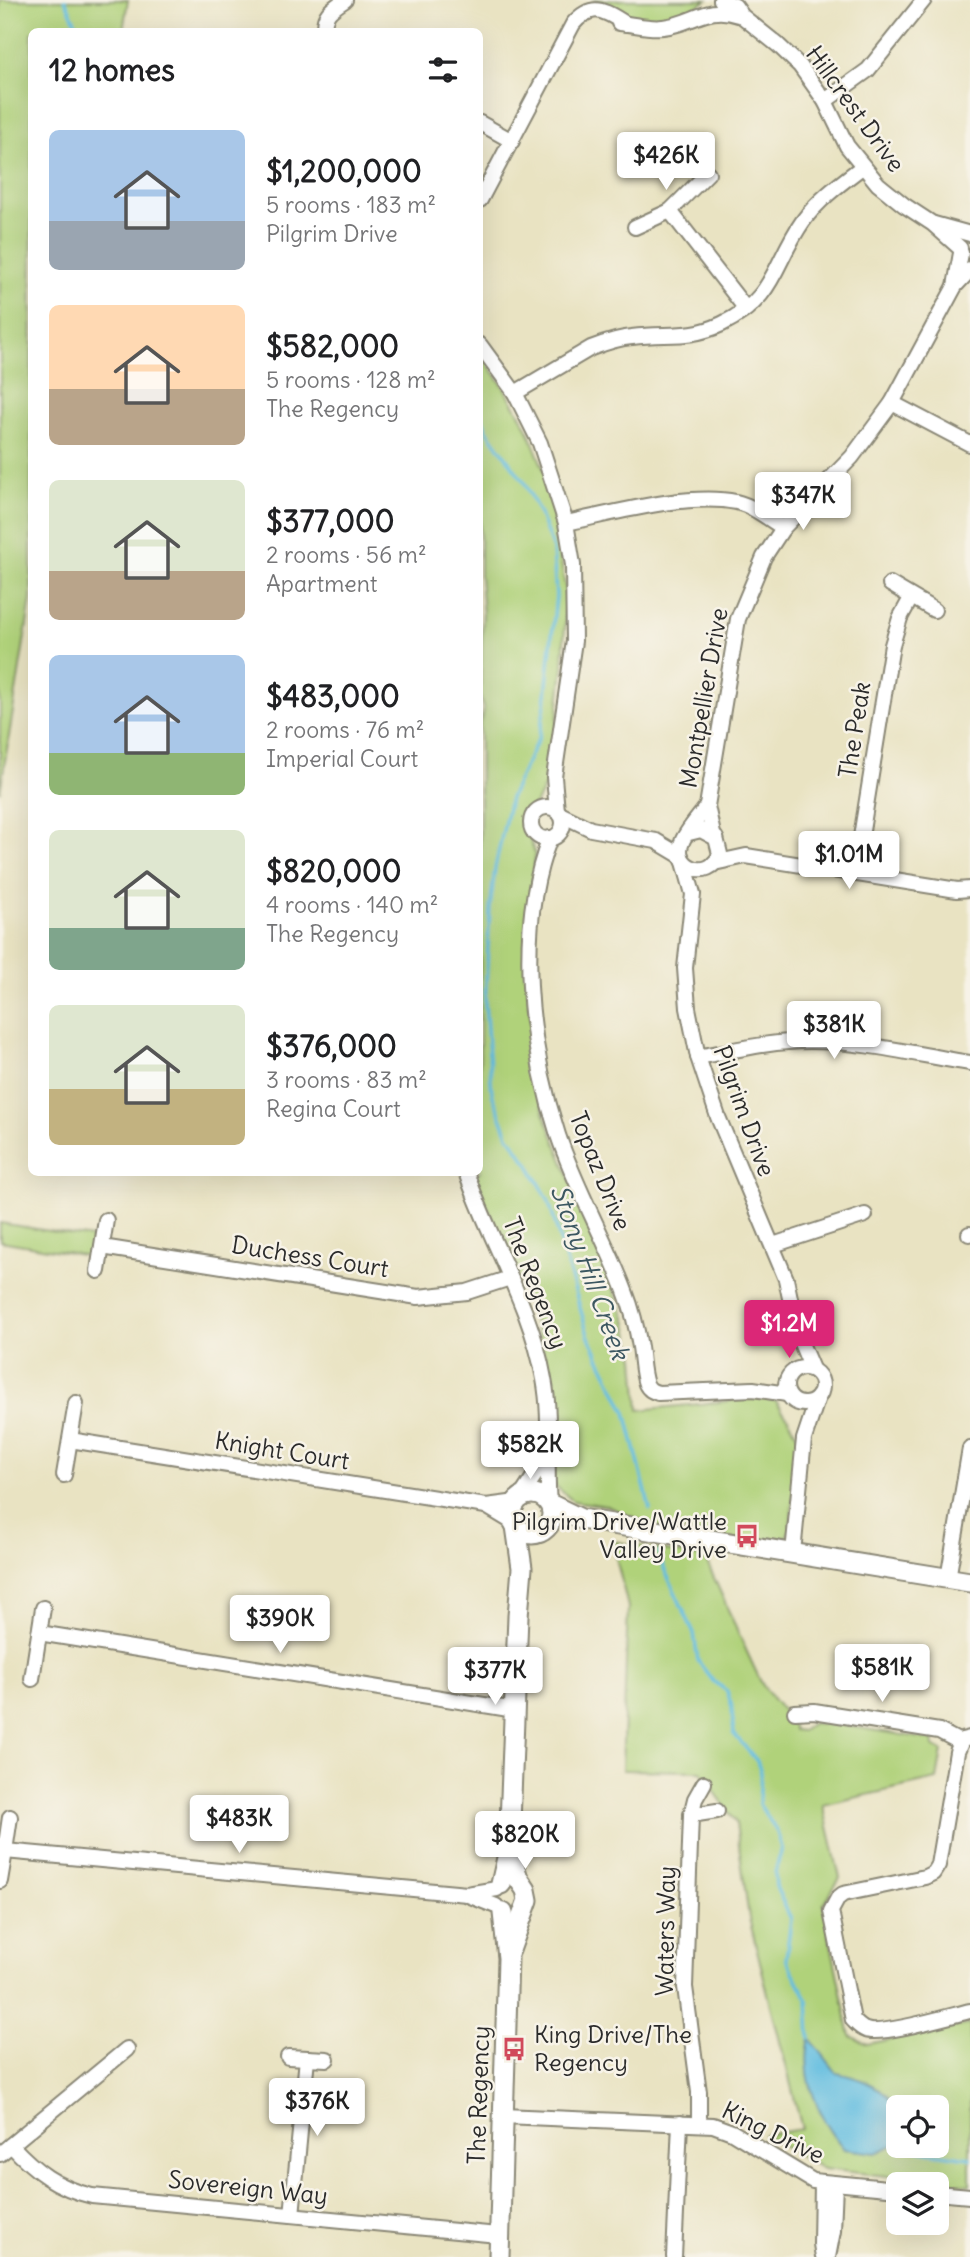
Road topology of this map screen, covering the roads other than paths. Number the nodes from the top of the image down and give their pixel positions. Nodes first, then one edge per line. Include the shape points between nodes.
1 (345, 0) edge
2 (924, 0) edge
3 (724, 2) edge
4 (587, 8) edge
5 (325, 28) edge
6 (825, 101) junction
7 (483, 125) edge
8 (512, 141) junction
9 (862, 167) junction
10 (708, 173) dead end
11 (483, 194) edge
12 (670, 211) junction
13 (933, 224) junction
14 (635, 227) dead end
15 (970, 234) edge
16 (964, 254) edge
17 (970, 270) edge
18 (955, 286) junction
19 (746, 309) junction
20 (483, 349) edge
21 (514, 393) junction
22 (892, 403) junction
23 (970, 444) edge
24 (566, 523) junction
25 (783, 528) junction
26 (890, 584) dead end
27 (911, 598) junction
28 (934, 610) dead end
29 (554, 777) junction
30 (707, 806) junction
31 (537, 810) junction
32 (558, 812) junction
33 (591, 829) junction
34 (535, 833) junction
35 (687, 835) junction
36 (715, 836) junction
37 (553, 837) junction
38 (656, 841) junction
39 (746, 856) junction
40 (683, 859) junction
41 (541, 861) junction
42 (713, 865) junction
43 (855, 874) junction
44 (966, 892) edge
45 (693, 894) junction
46 (698, 1057) junction
47 (970, 1063) edge
48 (468, 1176) edge
49 (865, 1216) dead end
50 (106, 1220) dead end
51 (773, 1245) junction
52 (102, 1247) junction
53 (98, 1270) dead end
54 (510, 1278) junction
55 (798, 1336) junction
56 (813, 1370) junction
57 (791, 1374) junction
58 (752, 1389) junction
59 (818, 1397) junction
60 (792, 1398) junction
61 (76, 1403) dead end
62 (804, 1439) junction
63 (70, 1440) junction
64 (970, 1448) edge
65 (547, 1457) junction
66 (64, 1475) dead end
67 (518, 1500) junction
68 (549, 1504) junction
69 (486, 1506) junction
70 (581, 1519) junction
71 (515, 1525) junction
72 (545, 1530) junction
73 (793, 1553) junction
74 (522, 1567) junction
75 (948, 1579) junction
76 (970, 1582) edge
77 (43, 1608) dead end
78 (39, 1633) junction
79 (32, 1679) dead end
80 (515, 1710) junction
81 (795, 1712) dead end
82 (965, 1740) edge
83 (704, 1783) dead end
84 (717, 1811) dead end
85 (691, 1815) junction
86 (10, 1817) dead end
87 (509, 1849) junction
88 (5, 1851) junction
89 (0, 1881) edge
90 (523, 1886) junction
91 (499, 1898) junction
92 (524, 1909) junction
93 (508, 1958) junction
94 (970, 2011) edge
95 (127, 2049) dead end
96 (288, 2056) dead end
97 (307, 2058) junction
98 (327, 2059) dead end
99 (503, 2116) junction
100 (680, 2123) junction
101 (699, 2123) junction
102 (5, 2150) edge
103 (829, 2183) junction
104 (886, 2188) edge
105 (949, 2194) edge
106 (970, 2196) edge
107 (292, 2215) junction
108 (498, 2235) junction
109 (497, 2257) edge
110 (674, 2257) edge
111 (826, 2257) edge

1 - 5 street via 326,17
2 - 6 street via 867,70
3 - 4 street, Hillcrest Drive via 713,11 665,27 625,24
3 - 6 street, Hillcrest Drive via 791,56
4 - 8 street, Hillcrest Drive
6 - 9 street, Hillcrest Drive
7 - 8 street
8 - 11 street, Hillcrest Drive
9 - 13 street, Hillcrest Drive via 891,196
9 - 19 street via 808,215 774,277
10 - 12 street
12 - 14 street
12 - 19 street
13 - 15 street, Hillcrest Drive
13 - 16 street, Hillcrest Drive
15 - 16 street via 962,239
16 - 18 street, Montpellier Drive
17 - 18 street, Montpellier Drive
18 - 22 street, Montpellier Drive
19 - 21 street via 704,331 604,343
20 - 21 street
21 - 24 street via 540,443
22 - 23 street
22 - 25 street, Montpellier Drive via 852,457
24 - 25 street via 716,499 739,503
24 - 29 street via 573,565 574,641
25 - 30 street, Montpellier Drive via 764,557 738,619
26 - 27 street
27 - 28 street
27 - 43 street, The Peak via 892,645
29 - 31 street
29 - 32 street
30 - 35 street, Montpellier Drive
30 - 36 street, Montpellier Drive
31 - 32 street via 547,807
31 - 34 street via 531,824
32 - 33 street
32 - 37 street via 562,828
33 - 37 street
33 - 38 street
34 - 37 street
34 - 41 street, Topaz Drive
35 - 36 street via 701,830
35 - 38 street
35 - 40 street via 680,849
36 - 39 street
36 - 42 street via 720,854
37 - 41 street, Topaz Drive
38 - 40 street
39 - 42 street
39 - 43 street
40 - 42 street via 700,869
40 - 45 street, Pilgrim Drive
41 - 58 street, Topaz Drive via 530,944 530,984 543,1081 558,1136 626,1293 646,1382 652,1391 665,1394
42 - 45 street, Pilgrim Drive
43 - 44 street
45 - 46 street, Pilgrim Drive via 685,968
46 - 47 street via 811,1041
46 - 51 street, Pilgrim Drive via 718,1117
48 - 54 street, The Regency
49 - 51 street
50 - 52 street
51 - 55 street, Pilgrim Drive via 786,1279
52 - 53 street
52 - 54 street, Duchess Court via 418,1297 467,1292
54 - 65 street, The Regency via 544,1378
55 - 56 street, Pilgrim Drive
55 - 57 street, Pilgrim Drive
56 - 57 street via 800,1368
56 - 59 street via 822,1382
57 - 58 street, Topaz Drive
57 - 60 street
58 - 60 street, Topaz Drive
59 - 60 street via 808,1403
59 - 62 street
60 - 62 street
61 - 63 street
62 - 73 street
63 - 66 street
63 - 69 street, Knight Court
64 - 75 street
65 - 67 street
65 - 68 street, The Regency
67 - 68 street via 532,1494
67 - 69 street, Knight Court
67 - 71 street via 512,1512
68 - 70 street
68 - 72 street via 552,1517
69 - 71 street, Knight Court
70 - 72 street
70 - 73 street
71 - 72 street via 531,1535
71 - 74 street, The Regency
72 - 74 street, The Regency
73 - 75 street
74 - 80 street, The Regency
75 - 76 street
77 - 78 street
78 - 79 street
78 - 80 street
80 - 87 street, The Regency
81 - 82 street via 939,1731
82 - 94 street via 955,1758 933,1873 843,1894 831,1911 853,2020 860,2027 883,2031
83 - 85 street, Waters Way
84 - 85 street
85 - 101 street, Waters Way via 685,1987
86 - 88 street
87 - 90 street, The Regency
87 - 91 street, The Regency
88 - 89 street
88 - 91 street
90 - 91 street via 513,1881
90 - 92 street via 528,1900
91 - 92 street via 514,1915
91 - 93 street, The Regency
92 - 93 street, The Regency
93 - 99 street, The Regency
95 - 102 street, Sovereign Way
96 - 97 street
97 - 98 street
97 - 107 street
99 - 100 street, King Drive
99 - 108 street, The Regency
100 - 101 street, King Drive
100 - 110 street
101 - 103 street, King Drive via 722,2127 804,2177
102 - 107 street, Sovereign Way via 57,2184 80,2193
103 - 104 street, King Drive
103 - 111 street via 821,2244
105 - 106 street
107 - 108 street, Sovereign Way
108 - 109 street, The Regency

